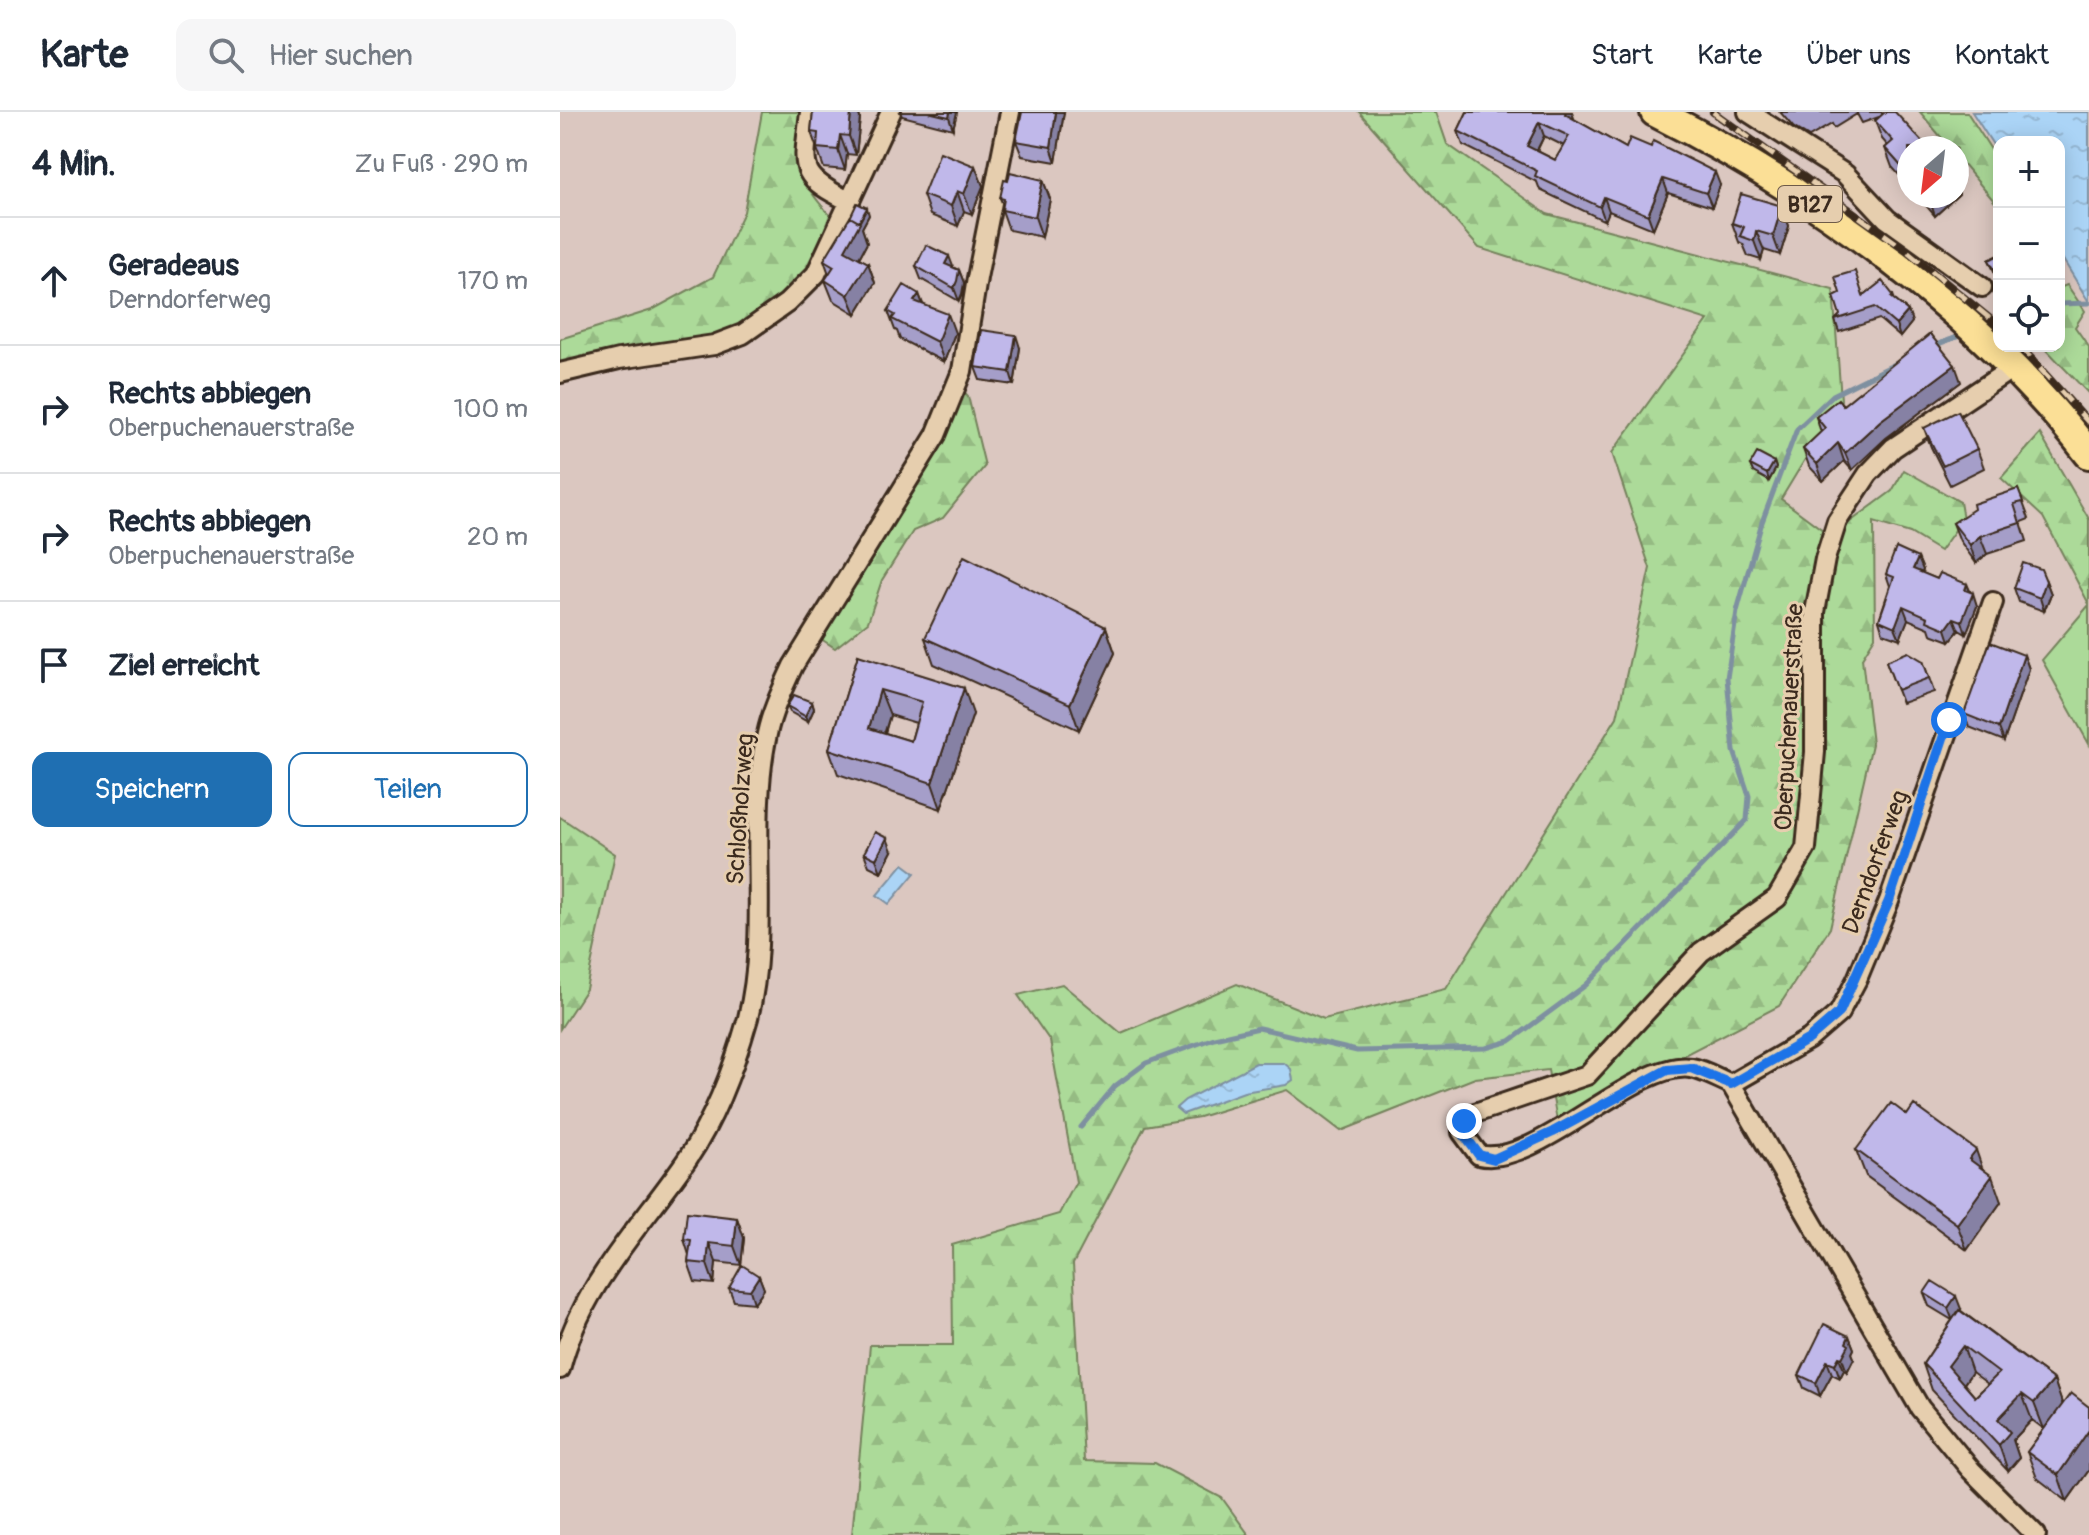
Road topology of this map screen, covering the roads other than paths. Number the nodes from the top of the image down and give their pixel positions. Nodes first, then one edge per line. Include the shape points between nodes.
1 (810, 112) edge
2 (891, 112) edge
3 (1010, 112) edge
4 (1655, 112) edge
5 (1748, 112) edge
6 (849, 201) junction
7 (1982, 287) dead end
8 (2004, 357) junction
9 (560, 373) edge
10 (2089, 454) edge
11 (1993, 602) dead end
12 (1731, 1084) junction
13 (560, 1369) edge
14 (2036, 1535) edge

1 - 6 street via 809,177
2 - 6 street
3 - 13 street, Schloßholzweg via 957,384 936,435 793,666 774,707 766,737 755,979 729,1071 689,1157 612,1257 592,1292
4 - 8 main road, B127 via 1824,213
5 - 7 street via 1845,174 1887,219
6 - 9 street via 808,285 743,334 714,345
8 - 10 main road, B127
8 - 12 street, Oberpuchenauerstraße via 1893,448 1868,474 1837,521 1815,612 1815,752 1806,848 1777,898 1701,952 1587,1075 1472,1114 1462,1132 1479,1155 1494,1159 1667,1070 1691,1068
11 - 12 street, Derndorferweg via 1889,901 1839,1013 1809,1039
12 - 14 street via 1920,1408 1971,1470

